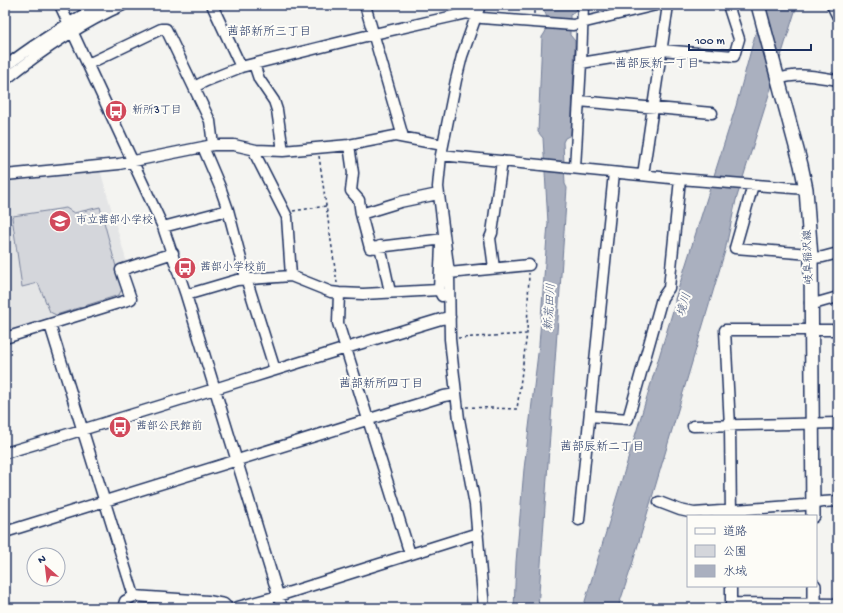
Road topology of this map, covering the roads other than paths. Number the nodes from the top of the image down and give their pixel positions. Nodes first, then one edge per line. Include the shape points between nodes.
1 (60, 5) edge
2 (100, 5) edge
3 (123, 5) edge
4 (212, 5) edge
5 (365, 5) edge
6 (480, 5) edge
7 (583, 5) edge
8 (656, 5) edge
9 (668, 5) edge
10 (728, 5) edge
11 (758, 5) edge
12 (832, 5) edge
13 (477, 16) junction
14 (838, 17) edge
15 (578, 25) junction
16 (71, 27) junction
17 (374, 34) junction
18 (661, 50) junction
19 (581, 63) junction
20 (88, 64) junction
21 (254, 64) junction
22 (5, 67) edge
23 (241, 67) junction
24 (778, 78) junction
25 (5, 80) edge
26 (838, 80) edge
27 (194, 87) junction
28 (579, 101) junction
29 (652, 107) junction
30 (712, 114) dead end
31 (403, 137) junction
32 (213, 145) junction
33 (349, 145) junction
34 (443, 145) junction
35 (203, 147) junction
36 (256, 150) junction
37 (283, 151) junction
38 (441, 155) junction
39 (502, 161) junction
40 (132, 162) junction
41 (573, 168) junction
42 (614, 173) junction
43 (5, 175) edge
44 (642, 175) junction
45 (680, 179) junction
46 (752, 185) junction
47 (806, 189) junction
48 (438, 194) junction
49 (228, 210) junction
50 (361, 214) junction
51 (163, 227) junction
52 (444, 238) junction
53 (380, 246) junction
54 (173, 253) junction
55 (838, 253) edge
56 (810, 256) junction
57 (529, 265) road end
58 (494, 268) junction
59 (449, 273) junction
60 (291, 276) junction
61 (246, 278) junction
62 (439, 290) junction
63 (390, 292) junction
64 (338, 293) junction
65 (186, 295) junction
66 (838, 297) edge
67 (810, 303) junction
68 (450, 306) junction
69 (450, 318) junction
70 (50, 325) junction
71 (811, 330) junction
72 (838, 330) edge
73 (5, 338) edge
74 (346, 348) junction
75 (275, 370) junction
76 (214, 389) junction
77 (456, 394) junction
78 (590, 416) junction
79 (368, 419) junction
80 (838, 423) edge
81 (812, 424) junction
82 (693, 426) dead end
83 (730, 426) junction
84 (83, 430) junction
85 (5, 453) edge
86 (236, 461) junction
87 (104, 501) junction
88 (838, 501) edge
89 (659, 502) dead end
90 (812, 510) edge
91 (731, 513) edge
92 (579, 520) dead end
93 (5, 532) edge
94 (478, 533) junction
95 (410, 554) junction
96 (731, 587) edge
97 (814, 587) edge
98 (134, 596) junction
99 (278, 596) junction
100 (838, 604) edge
101 (732, 606) edge
102 (814, 606) edge
103 (123, 608) edge
104 (228, 608) edge
105 (234, 608) edge
106 (282, 608) edge
107 (484, 608) edge

1 - 16 street
2 - 16 street
3 - 16 street
4 - 23 street
5 - 17 street
6 - 13 street
7 - 15 street
8 - 15 street
9 - 18 street
10 - 18 street via 739,39 734,56
11 - 24 main road, 岐阜稲沢線
12 - 14 street
13 - 15 street
13 - 17 street via 467,13
13 - 34 street via 462,56
15 - 19 street
16 - 20 street
16 - 22 street via 24,52
16 - 25 street
17 - 21 street
17 - 31 street
18 - 19 street
18 - 29 street
19 - 28 street
20 - 27 street via 161,29 166,29
20 - 40 street
21 - 23 street
21 - 37 street via 259,79 277,110
23 - 27 street
24 - 26 street via 799,74
24 - 47 main road, 岐阜稲沢線
27 - 32 street via 210,121
28 - 29 street
28 - 41 street
29 - 30 street
29 - 44 street
31 - 33 street via 395,136
31 - 34 street
32 - 35 street
32 - 36 street via 234,145
33 - 37 street
33 - 50 street via 353,173 352,191 359,200
34 - 38 street
35 - 40 street
35 - 49 street
36 - 37 street
36 - 60 street via 256,156 287,217
38 - 39 street
38 - 48 street
39 - 41 street
39 - 58 street via 490,238
40 - 43 street
40 - 51 street
41 - 42 street
42 - 44 street
42 - 78 street
44 - 45 street
45 - 46 street
45 - 78 street via 669,288 662,298 628,419
46 - 47 street
46 - 56 street via 735,248
47 - 56 main road, 岐阜稲沢線
48 - 50 street
48 - 52 street
49 - 51 street
49 - 61 street
50 - 53 street via 370,248
51 - 54 street
52 - 53 street
52 - 59 street
52 - 62 street via 441,245
53 - 63 street
54 - 65 street
54 - 70 street via 121,270 131,299
55 - 56 street via 823,257
56 - 67 main road, 岐阜稲沢線
57 - 58 street
58 - 59 street
59 - 68 street
60 - 61 street
60 - 64 street
61 - 65 street
61 - 75 street
62 - 63 street
62 - 68 street via 446,305
63 - 64 street
64 - 74 street via 338,323
65 - 76 street
66 - 67 street
67 - 71 main road, 岐阜稲沢線
68 - 69 street
69 - 74 street
69 - 77 street
70 - 73 street
70 - 84 street
71 - 72 street
71 - 81 main road, 岐阜稲沢線
71 - 83 street via 725,330
74 - 75 street
74 - 79 street
75 - 76 street
76 - 84 street
76 - 86 street
77 - 79 street
77 - 94 street
78 - 92 street
79 - 86 street
79 - 95 street
80 - 81 street
81 - 83 street
81 - 90 main road, 岐阜稲沢線
82 - 83 street
83 - 91 street
84 - 85 street
84 - 87 street
86 - 87 street
86 - 99 street
87 - 93 street
87 - 98 street
88 - 90 street
89 - 91 street via 694,513
90 - 91 street
94 - 95 street
94 - 107 street
95 - 99 street
96 - 101 street
97 - 102 main road
98 - 103 street via 125,601
98 - 104 street via 208,601 224,604
99 - 105 street
99 - 106 street
100 - 102 street
101 - 102 street

